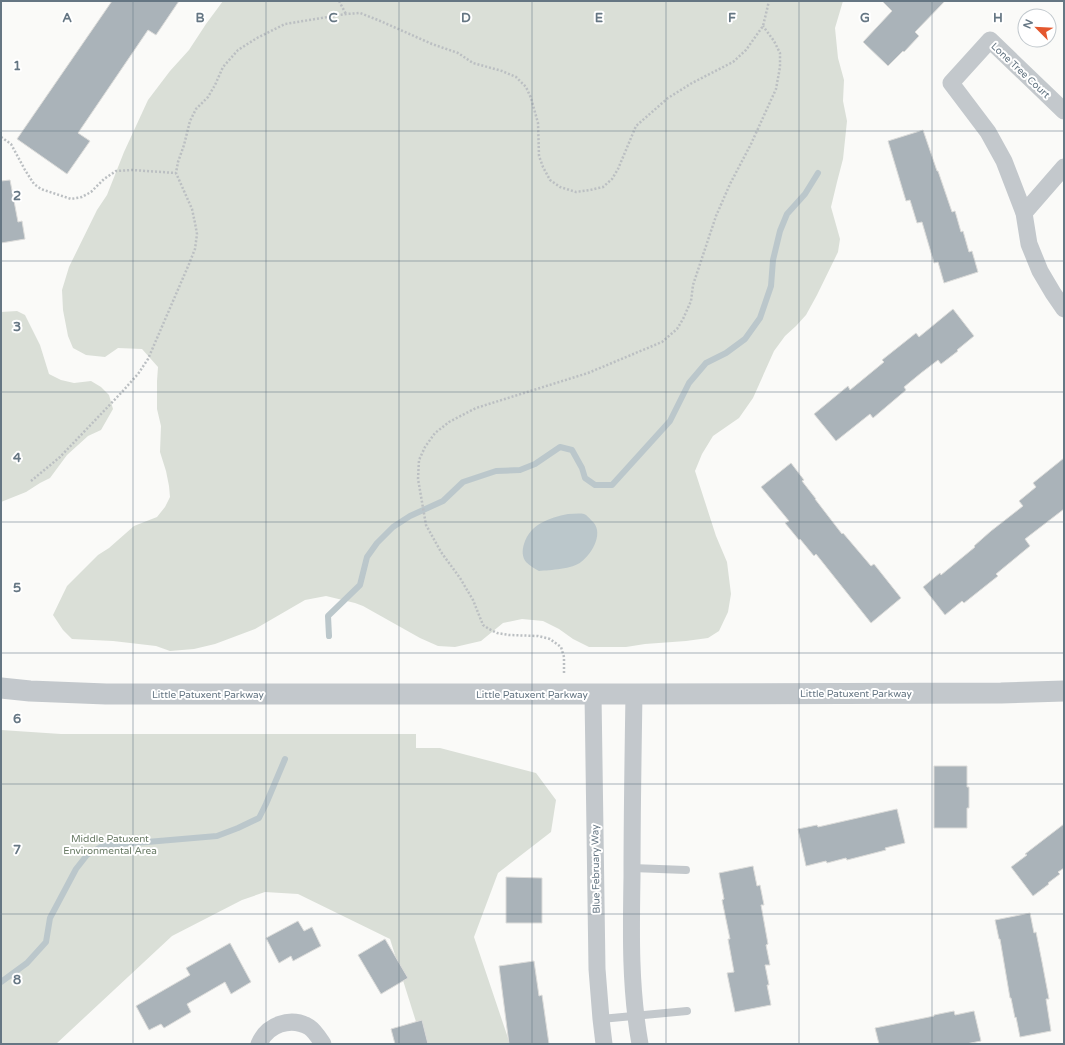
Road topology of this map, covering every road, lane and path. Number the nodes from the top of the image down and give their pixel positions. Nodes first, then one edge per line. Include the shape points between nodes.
1 (339, 1) edge
2 (769, 1) edge
3 (346, 14) junction
4 (763, 26) junction
5 (1064, 111) edge
6 (1, 136) edge
7 (1064, 167) edge
8 (176, 173) junction
9 (1024, 214) junction
10 (1064, 309) edge
11 (31, 481) dead end
12 (1, 688) edge
13 (1064, 691) edge
14 (564, 694) junction
15 (593, 694) junction
16 (634, 694) junction
17 (632, 868) junction
18 (686, 870) dead end
19 (687, 1011) dead end
20 (635, 1016) junction
21 (601, 1019) junction
22 (259, 1044) edge
23 (323, 1044) edge
24 (604, 1044) edge
25 (640, 1044) edge

1 - 3 path
2 - 4 path
3 - 4 path via 360,14 378,20 458,53 474,63 516,76 526,87 538,123 539,156 543,167 550,180 576,192 602,187 612,179 636,126 668,98 733,62 746,50
3 - 8 path via 285,24 238,50 223,67 208,96 196,109 190,121
4 - 14 path via 780,53 776,89 719,210 697,270 691,301 677,329 662,342 588,373 476,408 449,422 435,433 419,460 419,490 426,525 473,600 483,625 508,635 550,639 561,647 564,657
5 - 9 street, Lone Tree Court via 990,40 951,83 988,132 1004,161
6 - 8 path via 11,144 34,184 41,189 71,199 92,192 116,171
7 - 9 street
8 - 11 path via 192,209 197,234 195,249 148,358 121,393 60,457
9 - 10 street, Lone Tree Court via 1029,244 1040,271
12 - 14 street, Little Patuxent Parkway via 106,694
13 - 16 street, Little Patuxent Parkway
14 - 15 street, Little Patuxent Parkway
15 - 16 street, Little Patuxent Parkway
15 - 21 street, Blue February Way via 597,969
16 - 17 street
17 - 18 lane
17 - 20 street via 632,971
19 - 20 lane
20 - 21 lane
20 - 25 street
21 - 24 street, Blue February Way
22 - 23 street via 262,1037 272,1028 284,1023 296,1023 309,1027

